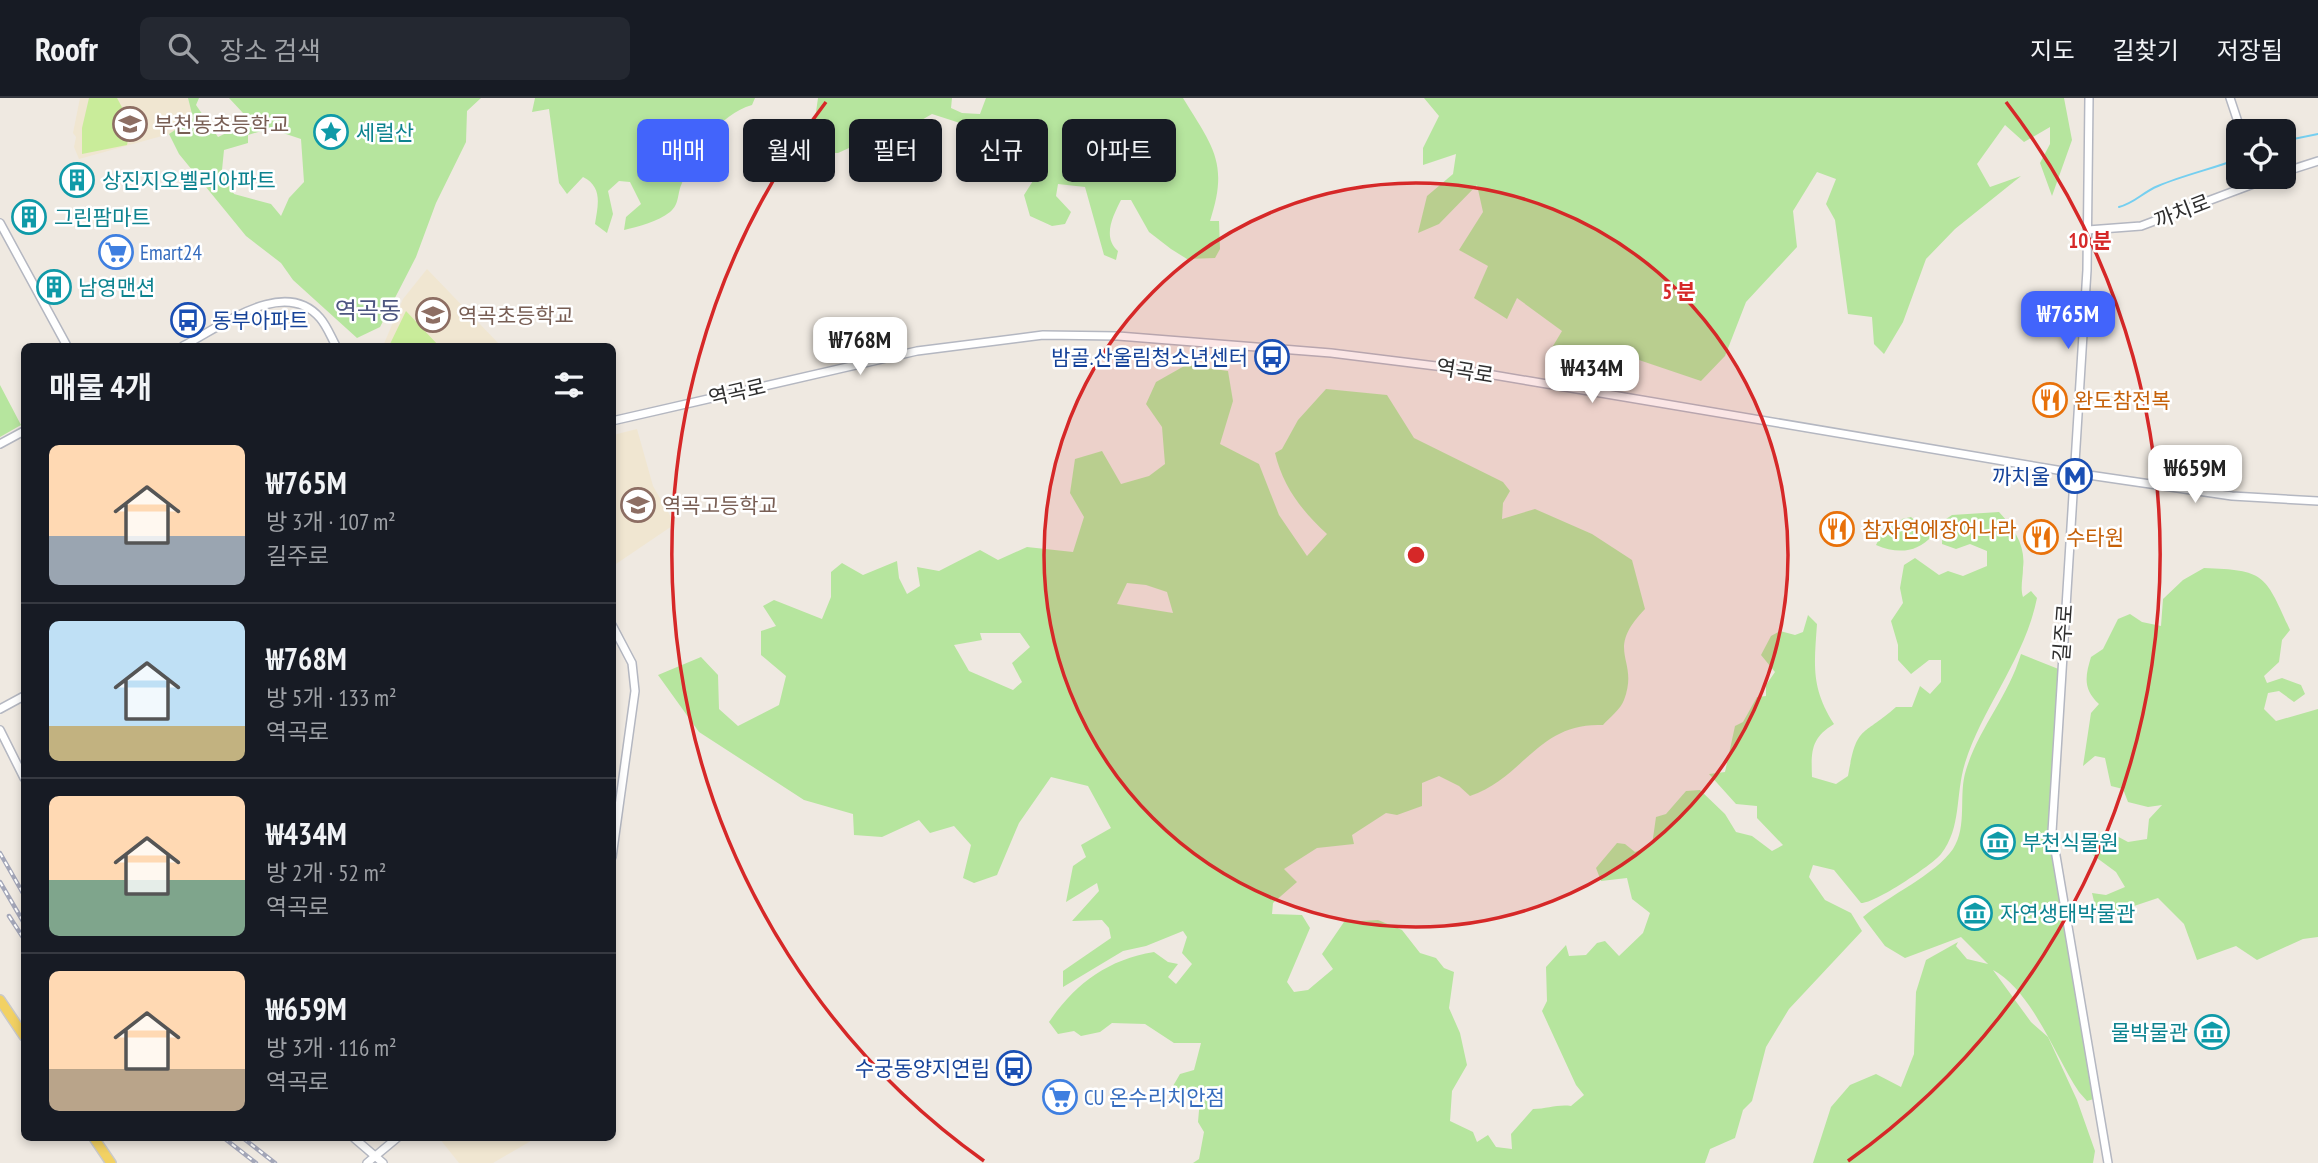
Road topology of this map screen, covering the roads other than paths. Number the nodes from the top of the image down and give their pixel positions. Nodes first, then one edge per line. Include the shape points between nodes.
1 (2089, 98) edge
2 (2230, 98) edge
3 (2237, 119) edge
4 (2318, 161) edge
5 (2296, 168) edge
6 (2234, 189) edge
7 (0, 223) edge
8 (2088, 230) junction
9 (65, 343) edge
10 (189, 343) edge
11 (334, 343) edge
12 (616, 420) edge
13 (21, 432) edge
14 (0, 444) edge
15 (2075, 473) junction
16 (2318, 501) edge
17 (616, 633) edge
18 (21, 697) edge
19 (0, 709) edge
20 (0, 730) edge
21 (21, 772) edge
22 (616, 828) edge
23 (0, 1000) edge
24 (21, 1032) edge
25 (96, 1141) edge
26 (358, 1141) edge
27 (394, 1141) edge
28 (377, 1156) junction
29 (111, 1163) edge
30 (367, 1163) edge
31 (383, 1163) edge
32 (2108, 1163) edge

1 - 8 street, 길주로
2 - 3 street
4 - 5 street
6 - 8 street, 까치로 via 2141,226
7 - 9 street
8 - 15 street, 길주로
10 - 11 street via 266,303 288,300 306,306 323,322
12 - 15 street, 역곡로 via 917,351 1043,335 1118,336 1452,368
13 - 14 street
15 - 16 street, 역곡로 via 2232,496
15 - 32 street, 길주로 via 2052,832
17 - 22 street via 632,663 635,691
18 - 19 street
20 - 21 street
23 - 24 main road
25 - 29 main road
26 - 28 street
27 - 28 street
28 - 30 street
28 - 31 street

